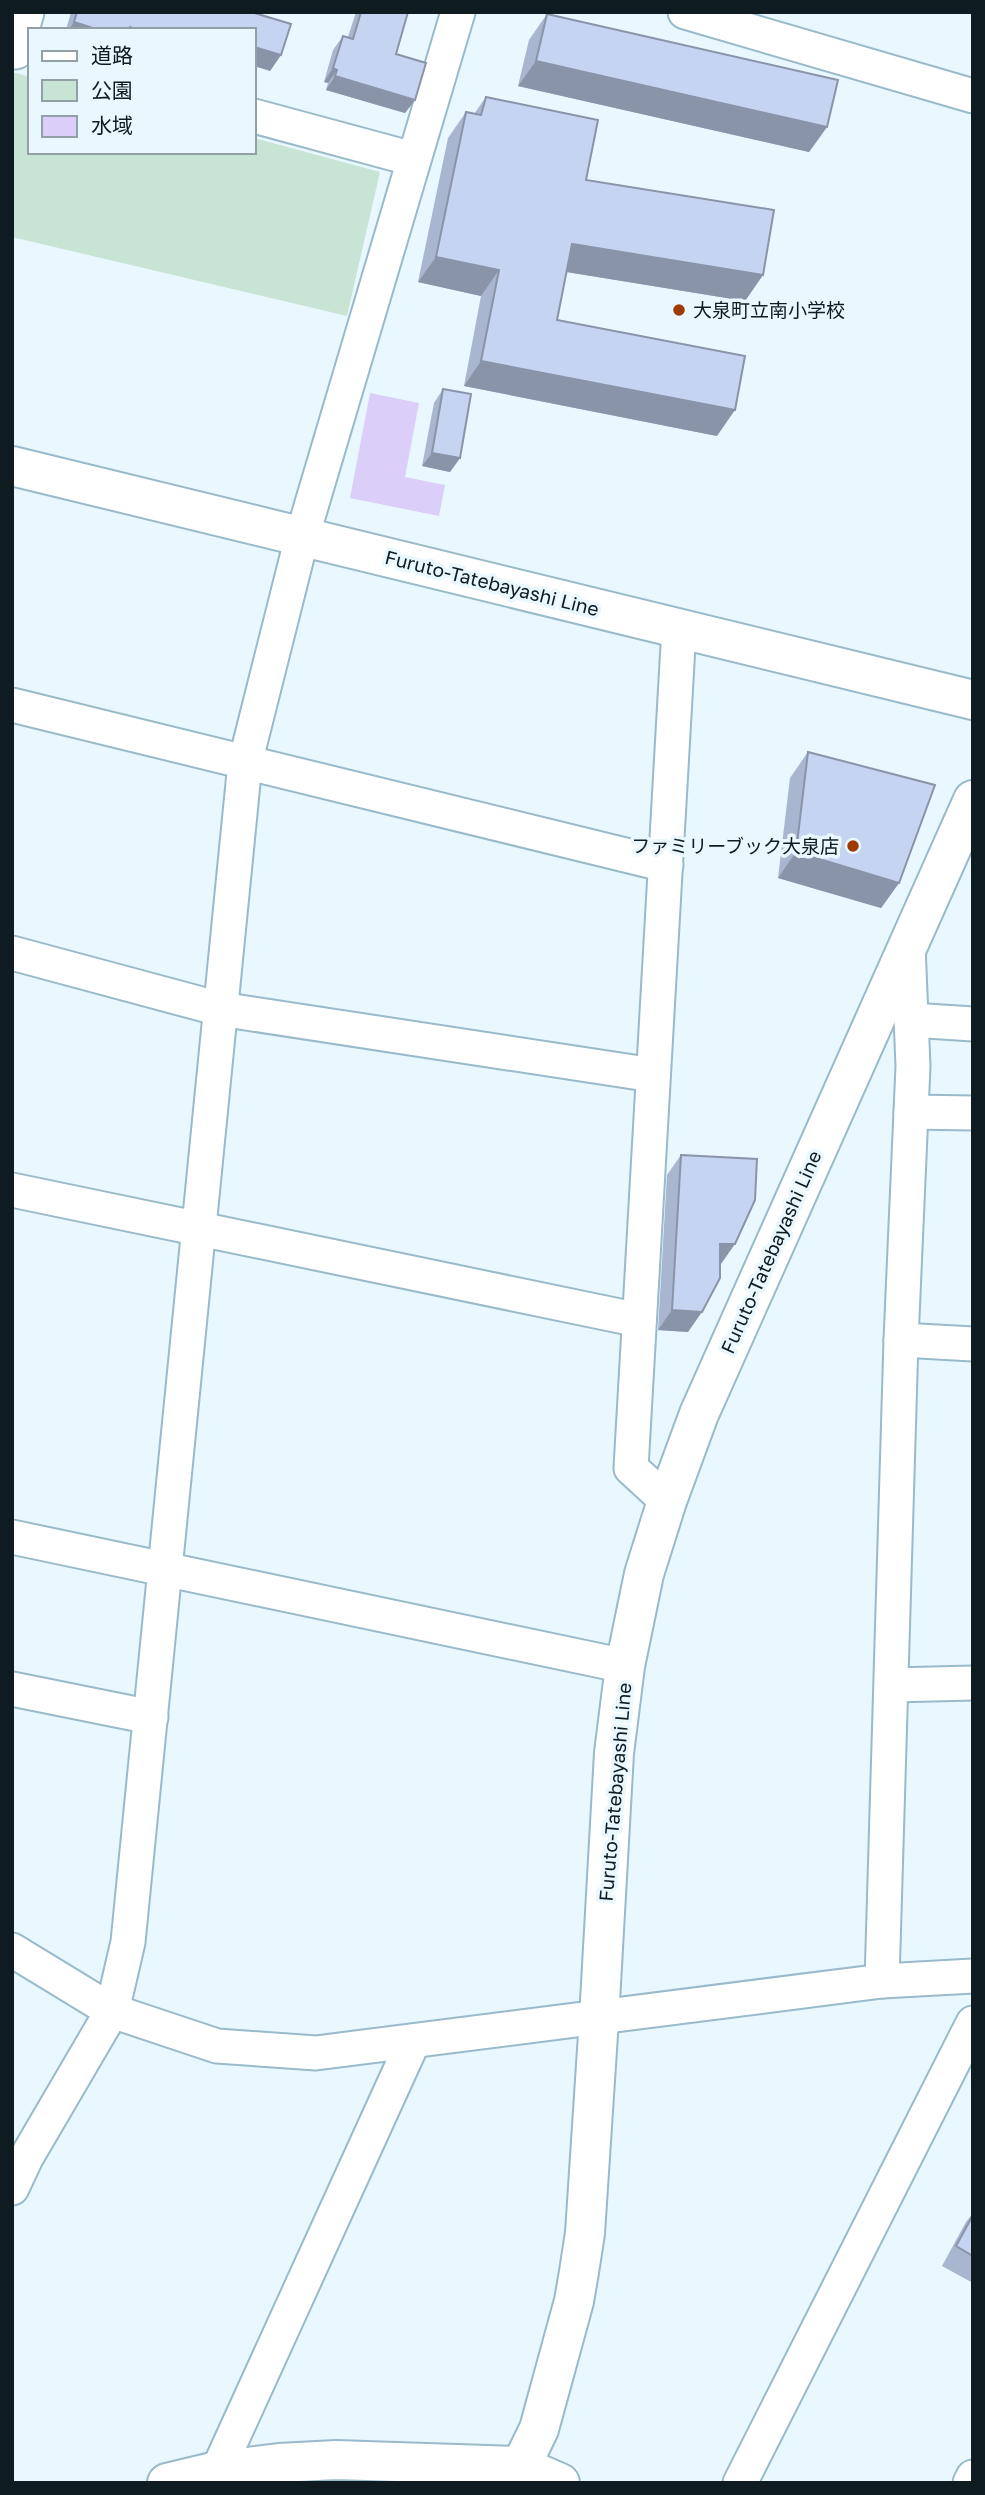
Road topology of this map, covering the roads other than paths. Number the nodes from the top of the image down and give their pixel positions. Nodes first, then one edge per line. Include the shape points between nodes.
1 (27, 12) edge
2 (458, 12) edge
3 (685, 12) edge
4 (19, 53) edge
5 (971, 89) edge
6 (256, 117) edge
7 (413, 159) junction
8 (12, 467) edge
9 (302, 537) junction
10 (679, 628) junction
11 (973, 700) edge
12 (12, 705) edge
13 (245, 763) junction
14 (973, 800) edge
15 (666, 865) junction
16 (908, 943) junction
17 (12, 953) edge
18 (220, 1009) junction
19 (911, 1020) junction
20 (973, 1024) edge
21 (653, 1075) junction
22 (911, 1112) junction
23 (973, 1113) edge
24 (12, 1190) edge
25 (199, 1228) junction
26 (639, 1320) junction
27 (901, 1340) junction
28 (973, 1344) edge
29 (667, 1501) junction
30 (12, 1537) edge
31 (165, 1569) junction
32 (625, 1666) junction
33 (973, 1683) edge
34 (892, 1685) junction
35 (12, 1689) edge
36 (152, 1717) junction
37 (12, 1950) edge
38 (973, 1976) edge
39 (881, 1981) junction
40 (112, 2011) junction
41 (599, 2019) junction
42 (973, 2023) edge
43 (413, 2042) junction
44 (19, 2155) edge
45 (12, 2189) edge
46 (513, 2474) edge
47 (215, 2477) edge
48 (973, 2477) edge
49 (167, 2483) edge
50 (560, 2483) edge
51 (740, 2483) edge
52 (970, 2483) edge

1 - 4 street
2 - 7 street
3 - 5 street
6 - 7 street
7 - 9 street
8 - 9 main road, Furuto-Tatebayashi Line
9 - 10 main road, Furuto-Tatebayashi Line
9 - 13 street
10 - 11 main road, Furuto-Tatebayashi Line
10 - 15 street
12 - 13 street
13 - 15 street
13 - 18 street
14 - 16 main road, Furuto-Tatebayashi Line
15 - 21 street
16 - 19 street
16 - 29 main road, Furuto-Tatebayashi Line via 699,1414
17 - 18 street
18 - 21 street
18 - 25 street
19 - 20 street
19 - 22 street
21 - 26 street
22 - 23 street
22 - 27 street
24 - 25 street
25 - 26 street
25 - 31 street
26 - 29 street via 631,1468
27 - 28 street
27 - 34 street
29 - 32 main road, Furuto-Tatebayashi Line via 644,1574
30 - 31 street
31 - 32 street
31 - 36 street
32 - 41 main road, Furuto-Tatebayashi Line via 614,1753
33 - 34 street
34 - 39 street
35 - 36 street
36 - 40 street via 128,1942
37 - 40 street
38 - 39 street
39 - 41 street
40 - 43 street via 217,2046 316,2053
40 - 44 street
41 - 43 street
41 - 46 main road, Furuto-Tatebayashi Line via 585,2233 574,2301 539,2429
42 - 51 street
43 - 47 street
44 - 45 street
46 - 47 main road via 336,2460 279,2463
46 - 50 main road
47 - 49 main road
48 - 52 street

